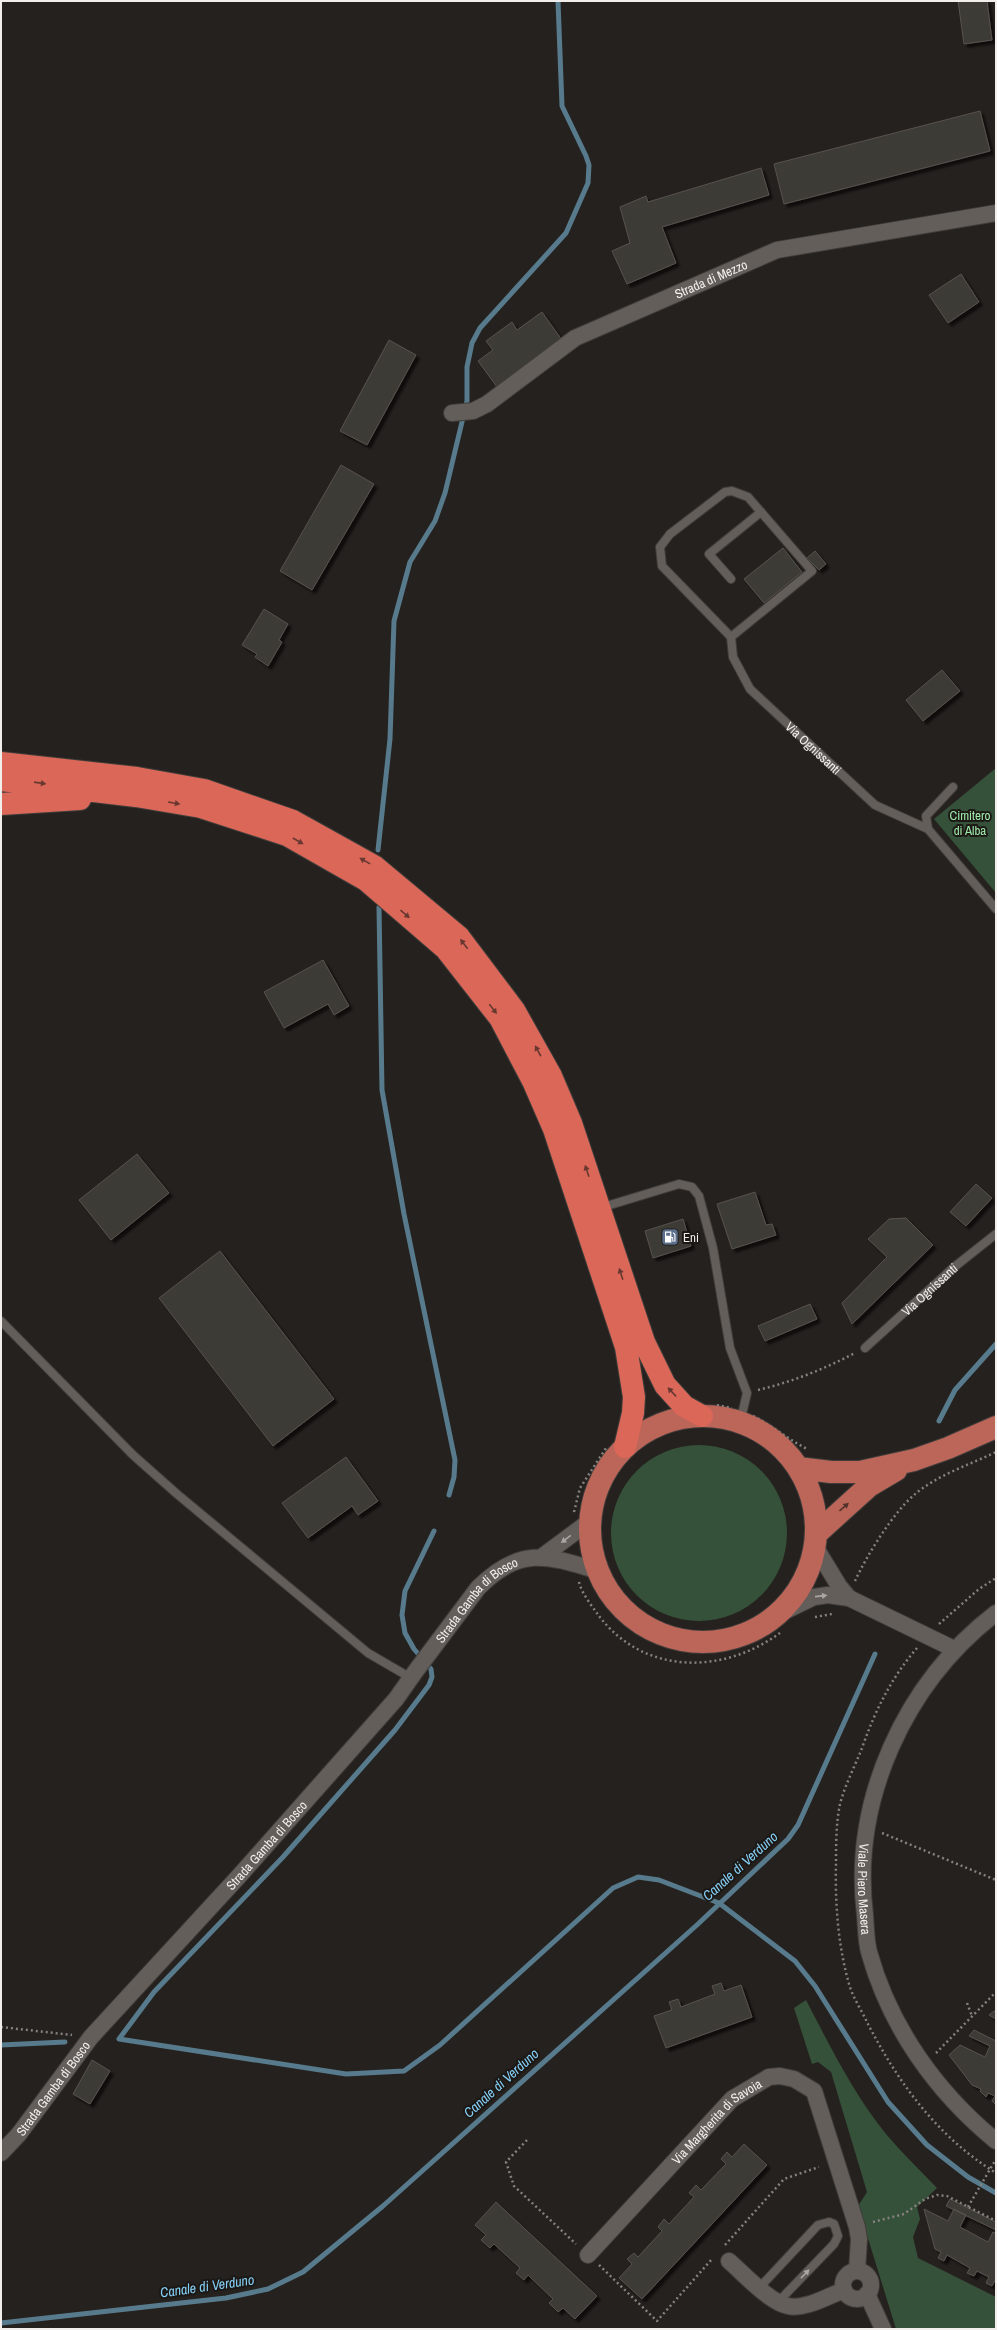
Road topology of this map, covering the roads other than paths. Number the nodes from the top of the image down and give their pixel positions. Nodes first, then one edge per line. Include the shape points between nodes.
1 (996, 213) edge
2 (452, 413) dead end
3 (761, 512) junction
4 (731, 579) dead end
5 (731, 637) junction
6 (1, 763) edge
7 (1, 780) edge
8 (953, 787) dead end
9 (136, 796) junction
10 (1, 804) edge
11 (928, 829) junction
12 (996, 909) edge
13 (600, 1208) junction
14 (996, 1234) edge
15 (1, 1321) edge
16 (865, 1348) road end
17 (708, 1410) junction
18 (741, 1417) junction
19 (996, 1427) edge
20 (617, 1446) junction
21 (914, 1460) junction
22 (798, 1468) junction
23 (590, 1521) junction
24 (815, 1540) junction
25 (543, 1556) junction
26 (598, 1571) junction
27 (851, 1593) junction
28 (996, 1613) edge
29 (779, 1623) junction
30 (954, 1649) junction
31 (413, 1675) junction
32 (996, 2141) edge
33 (1, 2153) edge
34 (588, 2255) road end
35 (722, 2255) road end
36 (858, 2271) junction
37 (759, 2288) junction
38 (844, 2290) junction
39 (867, 2294) junction
40 (778, 2302) junction
41 (883, 2329) edge

1 - 2 street, Strada di Mezzo via 777,250 575,338 487,404 473,411
3 - 4 lane via 709,554
3 - 5 lane via 812,571
3 - 5 lane via 740,492 725,492 670,534 660,547 662,566
5 - 11 lane, Via Ognissanti via 733,657 750,689 875,805
13 -> 6 highway via 571,1123 551,1076 514,1010 459,937 374,866 293,821 204,790 137,778
7 -> 9 highway
8 - 11 lane via 926,816
9 - 10 highway
9 -> 20 highway via 201,808 287,835 366,880 446,949 500,1018 534,1083 554,1129 626,1347 634,1397 633,1413
11 - 12 lane, Via Ognissanti
17 -> 13 highway via 684,1406 665,1385 644,1342
13 - 18 lane via 679,1184 692,1187 699,1196 713,1248 730,1348 747,1393
14 - 16 lane, Via Ognissanti via 953,1268
15 - 31 lane via 133,1455 176,1494 368,1653
17 - 18 main road via 722,1418
17 - 20 main road via 653,1428
18 - 22 main road via 773,1440
19 - 21 main road
20 - 23 main road via 601,1481
21 - 22 main road via 860,1472
24 -> 21 main road via 869,1486
22 - 24 main road via 808,1489 814,1511
23 -> 25 street, Strada Gamba di Bosco
23 - 26 main road via 591,1547
24 - 27 street via 838,1586
24 - 29 main road via 812,1558 803,1580
25 - 26 street, Strada Gamba di Bosco
25 - 31 street, Strada Gamba di Bosco via 505,1566 490,1576 478,1588
26 - 29 main road via 606,1587 628,1614 642,1624 674,1638 708,1642
29 -> 27 street via 814,1597
27 - 30 street
28 - 30 street, Viale Piero Masera via 973,1630
30 - 32 street, Viale Piero Masera via 913,1704 884,1762 866,1827 862,1888 869,1952 891,2010 923,2066 949,2097
31 - 33 street, Strada Gamba di Bosco via 396,1699 317,1789 91,2037 19,2134
34 - 36 street, Via Margherita di Savoia via 732,2099 769,2077 780,2076 794,2079 814,2091 857,2228
35 - 37 street
36 - 38 street via 846,2277
36 - 39 street via 868,2277 870,2286
37 - 40 street
40 -> 37 lane via 834,2244 838,2236 834,2224 829,2222 818,2225
38 - 39 street via 854,2298
38 - 40 street via 803,2306 788,2306
39 - 41 street

